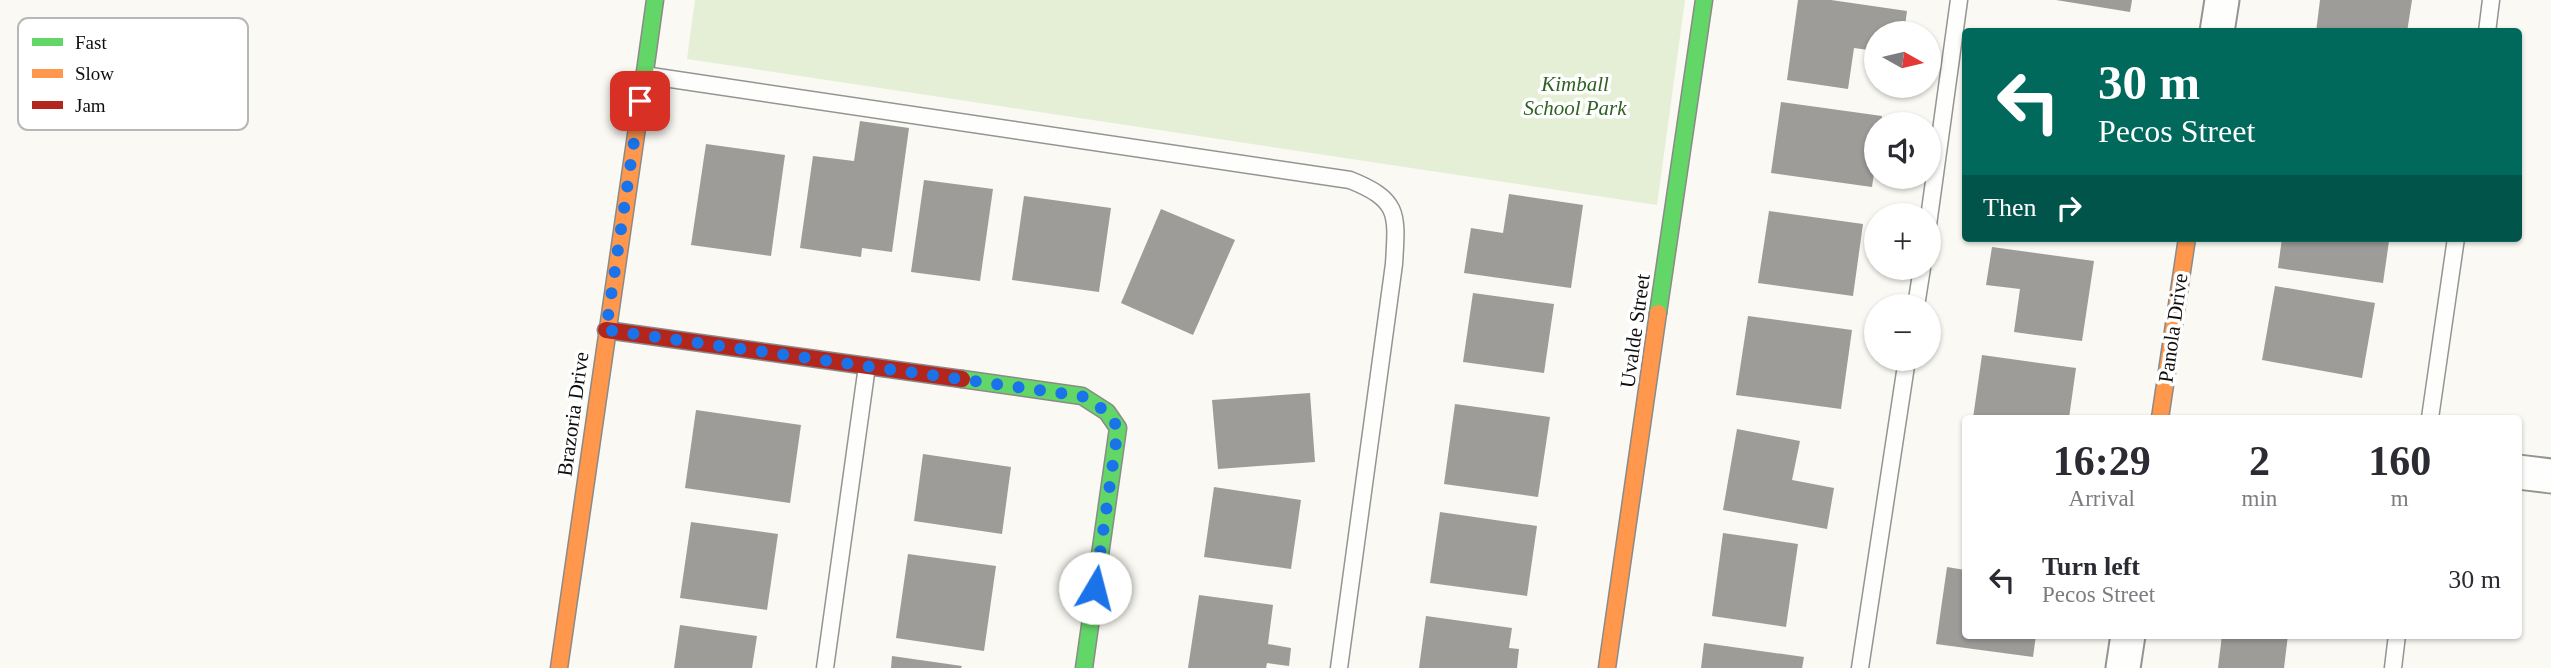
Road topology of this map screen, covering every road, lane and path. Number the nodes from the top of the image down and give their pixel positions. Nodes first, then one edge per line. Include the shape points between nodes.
1 (655, 0) edge
2 (1704, 0) edge
3 (1959, 0) edge
4 (2222, 0) edge
5 (2491, 0) edge
6 (2218, 28) edge
7 (2488, 28) edge
8 (644, 75) junction
9 (1931, 203) edge
10 (2185, 242) edge
11 (2455, 242) edge
12 (606, 330) junction
13 (867, 366) junction
14 (1905, 371) edge
15 (2160, 415) edge
16 (2430, 415) edge
17 (2522, 472) edge
18 (2551, 476) edge
19 (2127, 639) edge
20 (2397, 639) edge
21 (559, 668) edge
22 (825, 668) edge
23 (1084, 668) edge
24 (1339, 668) edge
25 (1607, 668) edge
26 (1860, 668) edge
27 (2123, 668) edge
28 (2393, 668) edge

1 - 8 street, Brazoria Drive
2 - 25 street, Uvalde Street
3 - 9 lane
4 - 6 street
5 - 7 lane
8 - 12 street, Brazoria Drive
8 - 24 lane via 1350,180 1381,195 1397,224 1394,264
10 - 15 street, Panola Drive
11 - 16 lane
12 - 13 street
12 - 21 street, Brazoria Drive
13 - 22 lane
13 - 23 street via 1082,396 1107,412 1118,428
14 - 26 lane
17 - 18 street
19 - 27 street
20 - 28 lane

